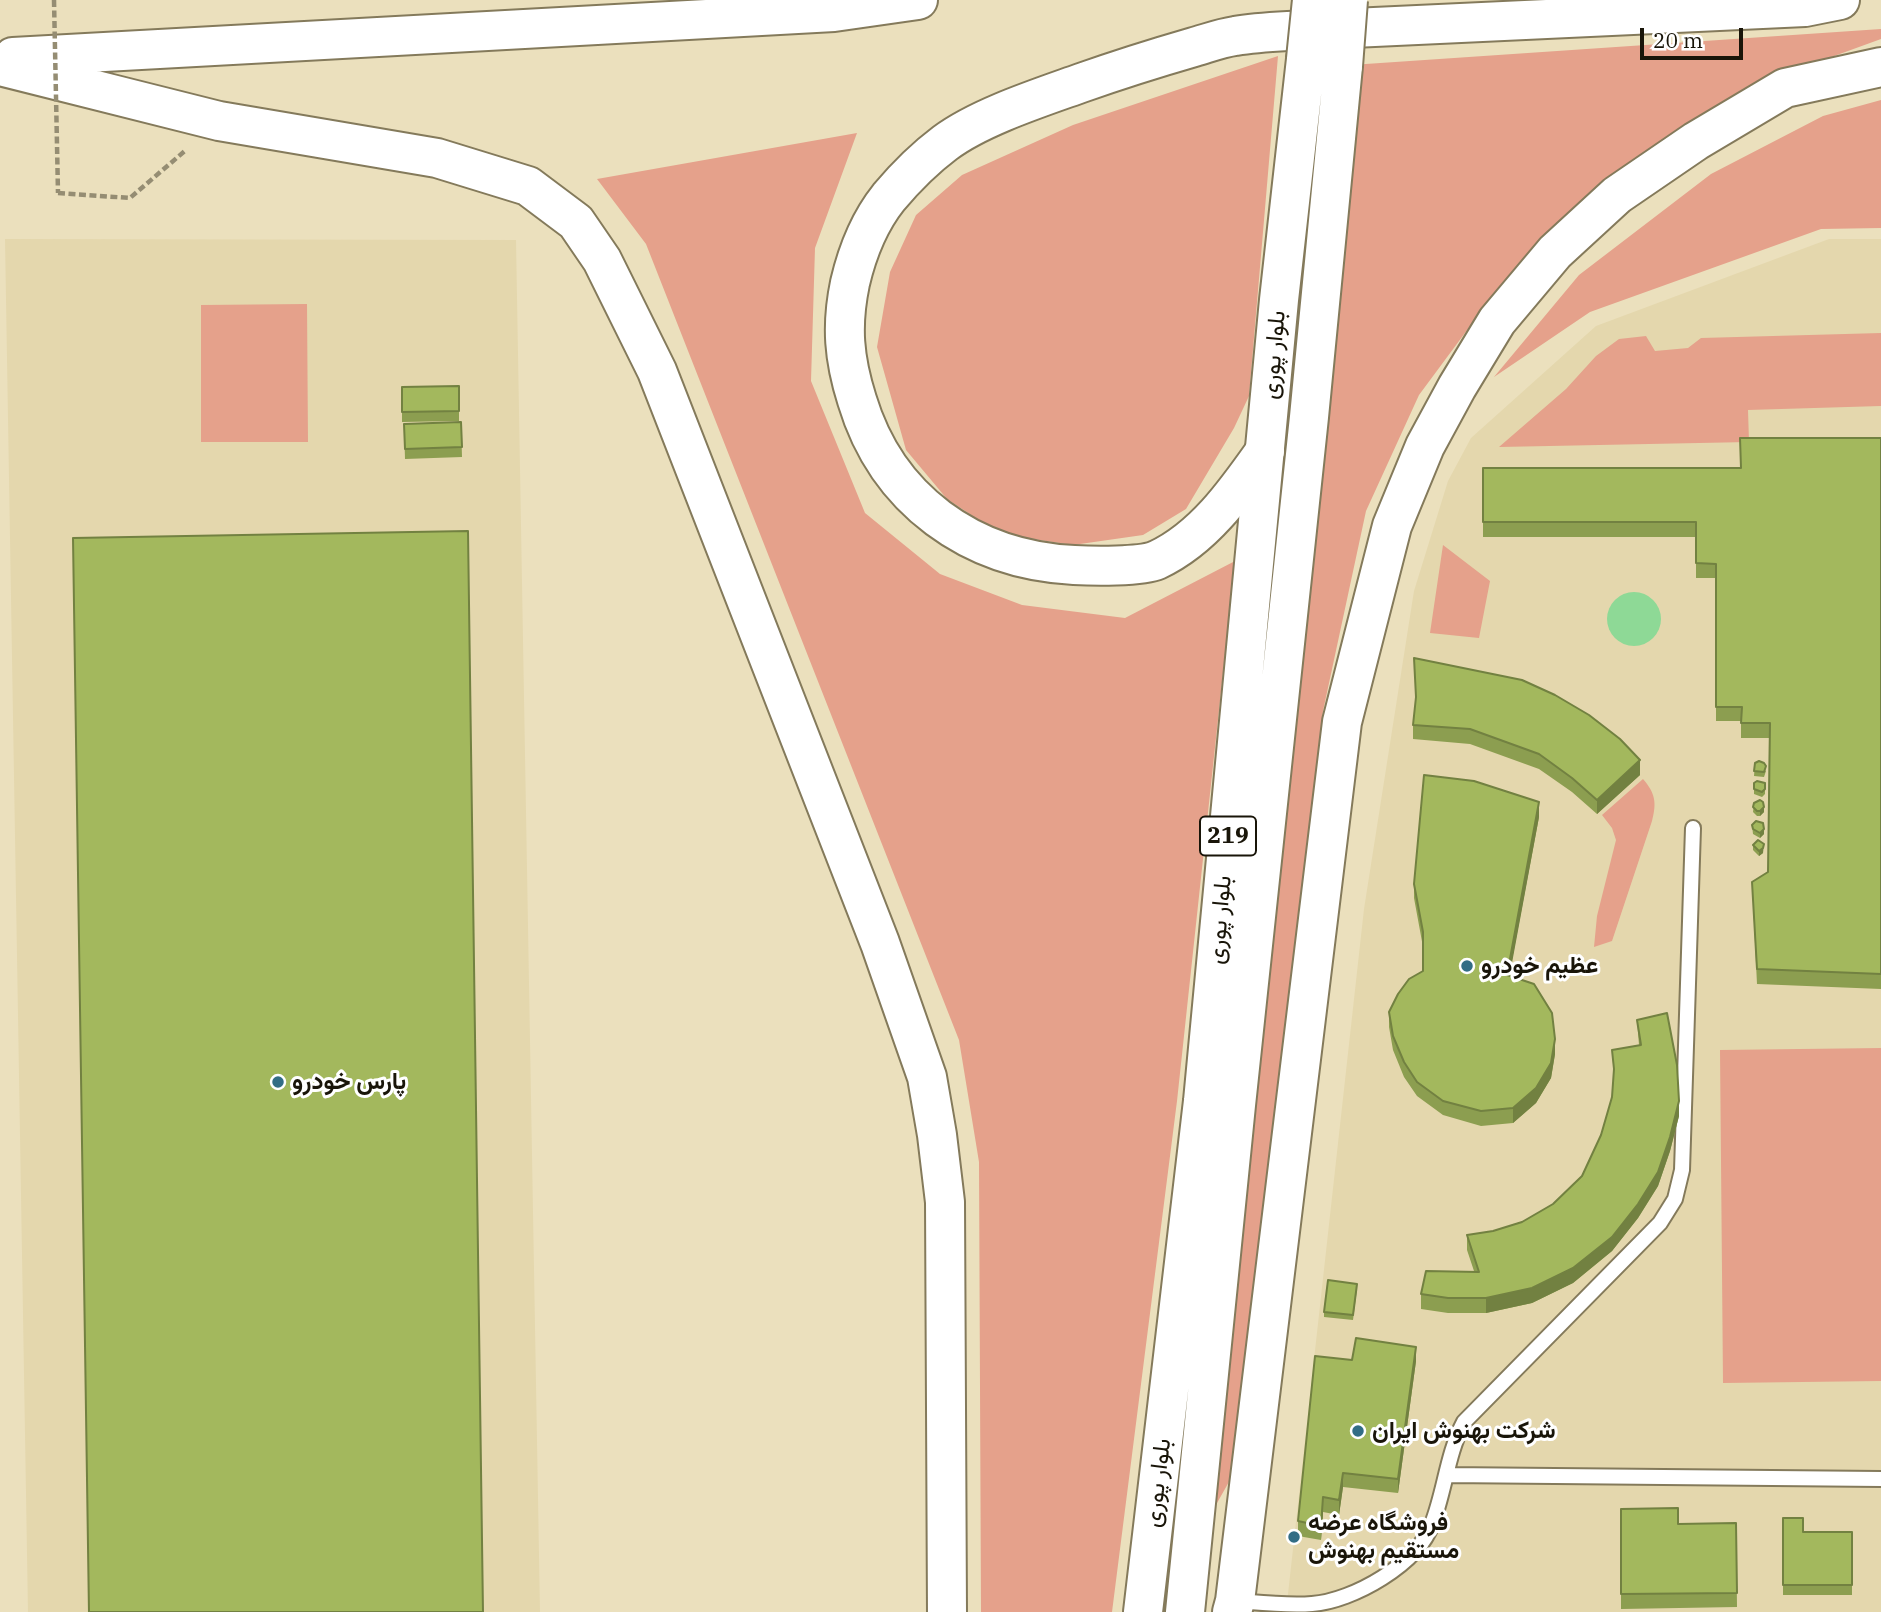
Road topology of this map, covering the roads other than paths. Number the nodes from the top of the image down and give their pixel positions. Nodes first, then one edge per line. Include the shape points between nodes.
1 (918, 0) edge
2 (1312, 0) edge
3 (1348, 0) edge
4 (1840, 0) edge
5 (0, 58) edge
6 (0, 66) edge
7 (1881, 67) edge
8 (1265, 451) junction
9 (1693, 828) dead end
10 (1446, 1475) junction
11 (1881, 1479) edge
12 (1234, 1607) edge
13 (947, 1612) edge
14 (1143, 1612) edge
15 (1185, 1612) edge

1 - 5 main road via 834,12
2 - 8 main road, بلوار پوری / 219, bridge
3 - 15 main road, بلوار پوری / 219, bridge via 1315,365
4 - 8 main road via 1805,7 1232,36 1039,98 946,142 888,199 870,228 855,263 843,338 861,415 876,451 896,479 924,507 965,536 1004,554 1050,564 1155,561 1192,537 1235,495
6 - 13 main road via 219,121 437,158 528,186 576,222 602,260 671,406 880,943 927,1077 945,1202
7 - 12 main road via 1785,88 1617,195 1555,252 1497,321 1420,457 1392,526 1342,722
8 - 14 main road, بلوار پوری / 219 via 1203,1101
9 - 10 lane via 1682,1170 1675,1199 1660,1223 1464,1422
10 - 11 lane
10 - 12 lane via 1432,1527 1407,1562 1362,1590 1315,1604

